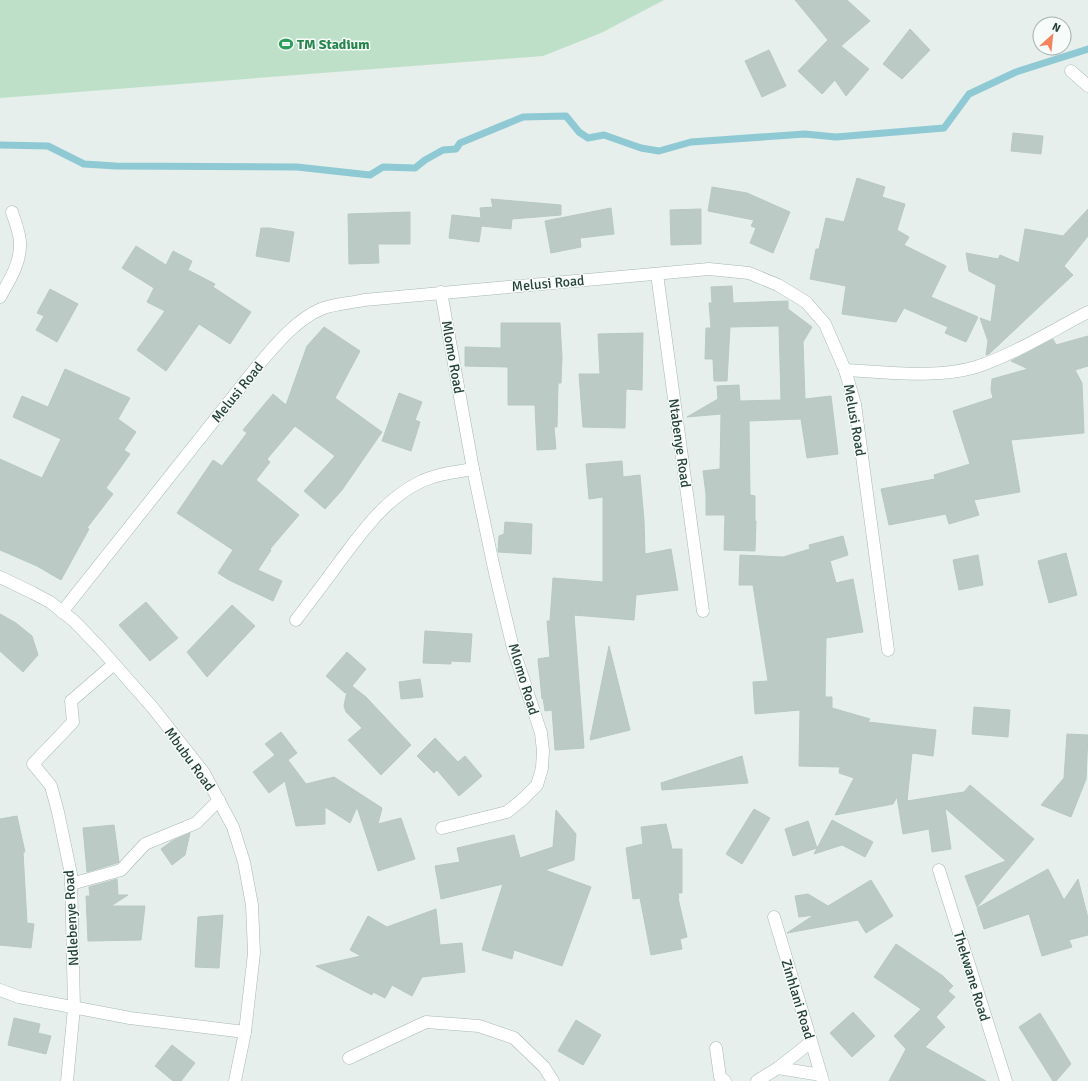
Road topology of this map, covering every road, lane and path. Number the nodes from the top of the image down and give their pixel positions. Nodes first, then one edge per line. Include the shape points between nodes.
1 (1071, 71) dead end
2 (1088, 86) edge
3 (12, 212) dead end
4 (657, 274) junction
5 (442, 292) junction
6 (0, 298) edge
7 (1088, 312) edge
8 (845, 370) junction
9 (473, 469) junction
10 (0, 577) edge
11 (703, 611) dead end
12 (62, 612) junction
13 (296, 620) dead end
14 (888, 650) dead end
15 (114, 664) junction
16 (219, 800) junction
17 (442, 828) dead end
18 (939, 870) dead end
19 (71, 884) junction
20 (774, 917) dead end
21 (0, 990) edge
22 (74, 1008) junction
23 (245, 1032) junction
24 (811, 1042) junction
25 (716, 1048) dead end
26 (349, 1058) dead end
27 (778, 1068) junction
28 (822, 1078) edge
29 (67, 1081) edge
30 (235, 1081) edge
31 (553, 1081) edge
32 (725, 1081) edge
33 (757, 1081) edge
34 (1006, 1081) edge

1 - 2 street
3 - 6 street via 20,242 20,253 16,268
4 - 5 street, Melusi Road
4 - 8 street, Melusi Road via 709,269 749,273 778,286 806,302 825,324
4 - 11 street, Ntabenye Road
5 - 9 street, Mlomo Road
5 - 12 street, Melusi Road via 364,300 322,309 302,321 281,339
7 - 8 street via 1011,352 975,367 939,373
8 - 14 street, Melusi Road via 855,404
9 - 13 street via 439,474 396,496 354,543
9 - 17 street, Mlomo Road via 513,648 540,733 542,768 537,785 507,812
10 - 12 street, Mbubu Road via 50,602
12 - 15 street, Mbubu Road via 74,621
15 - 16 street, Mbubu Road via 153,708 204,774
15 - 19 street, Ndlebenye Road via 71,701 73,722 33,764 51,786
16 - 19 street via 196,824 145,844 121,870
16 - 23 street, Mbubu Road via 233,826 244,862 252,904 254,953
18 - 34 street, Thekwane Road
19 - 22 street, Ndlebenye Road
20 - 24 street, Zinhlani Road
21 - 22 street
22 - 23 street via 130,1018
22 - 29 street, Ndlebenye Road
23 - 30 street, Mbubu Road
24 - 27 street
24 - 28 street, Zinhlani Road
25 - 32 street via 720,1077
26 - 31 street via 426,1022 479,1026 514,1038 544,1067
27 - 28 street
27 - 33 street

